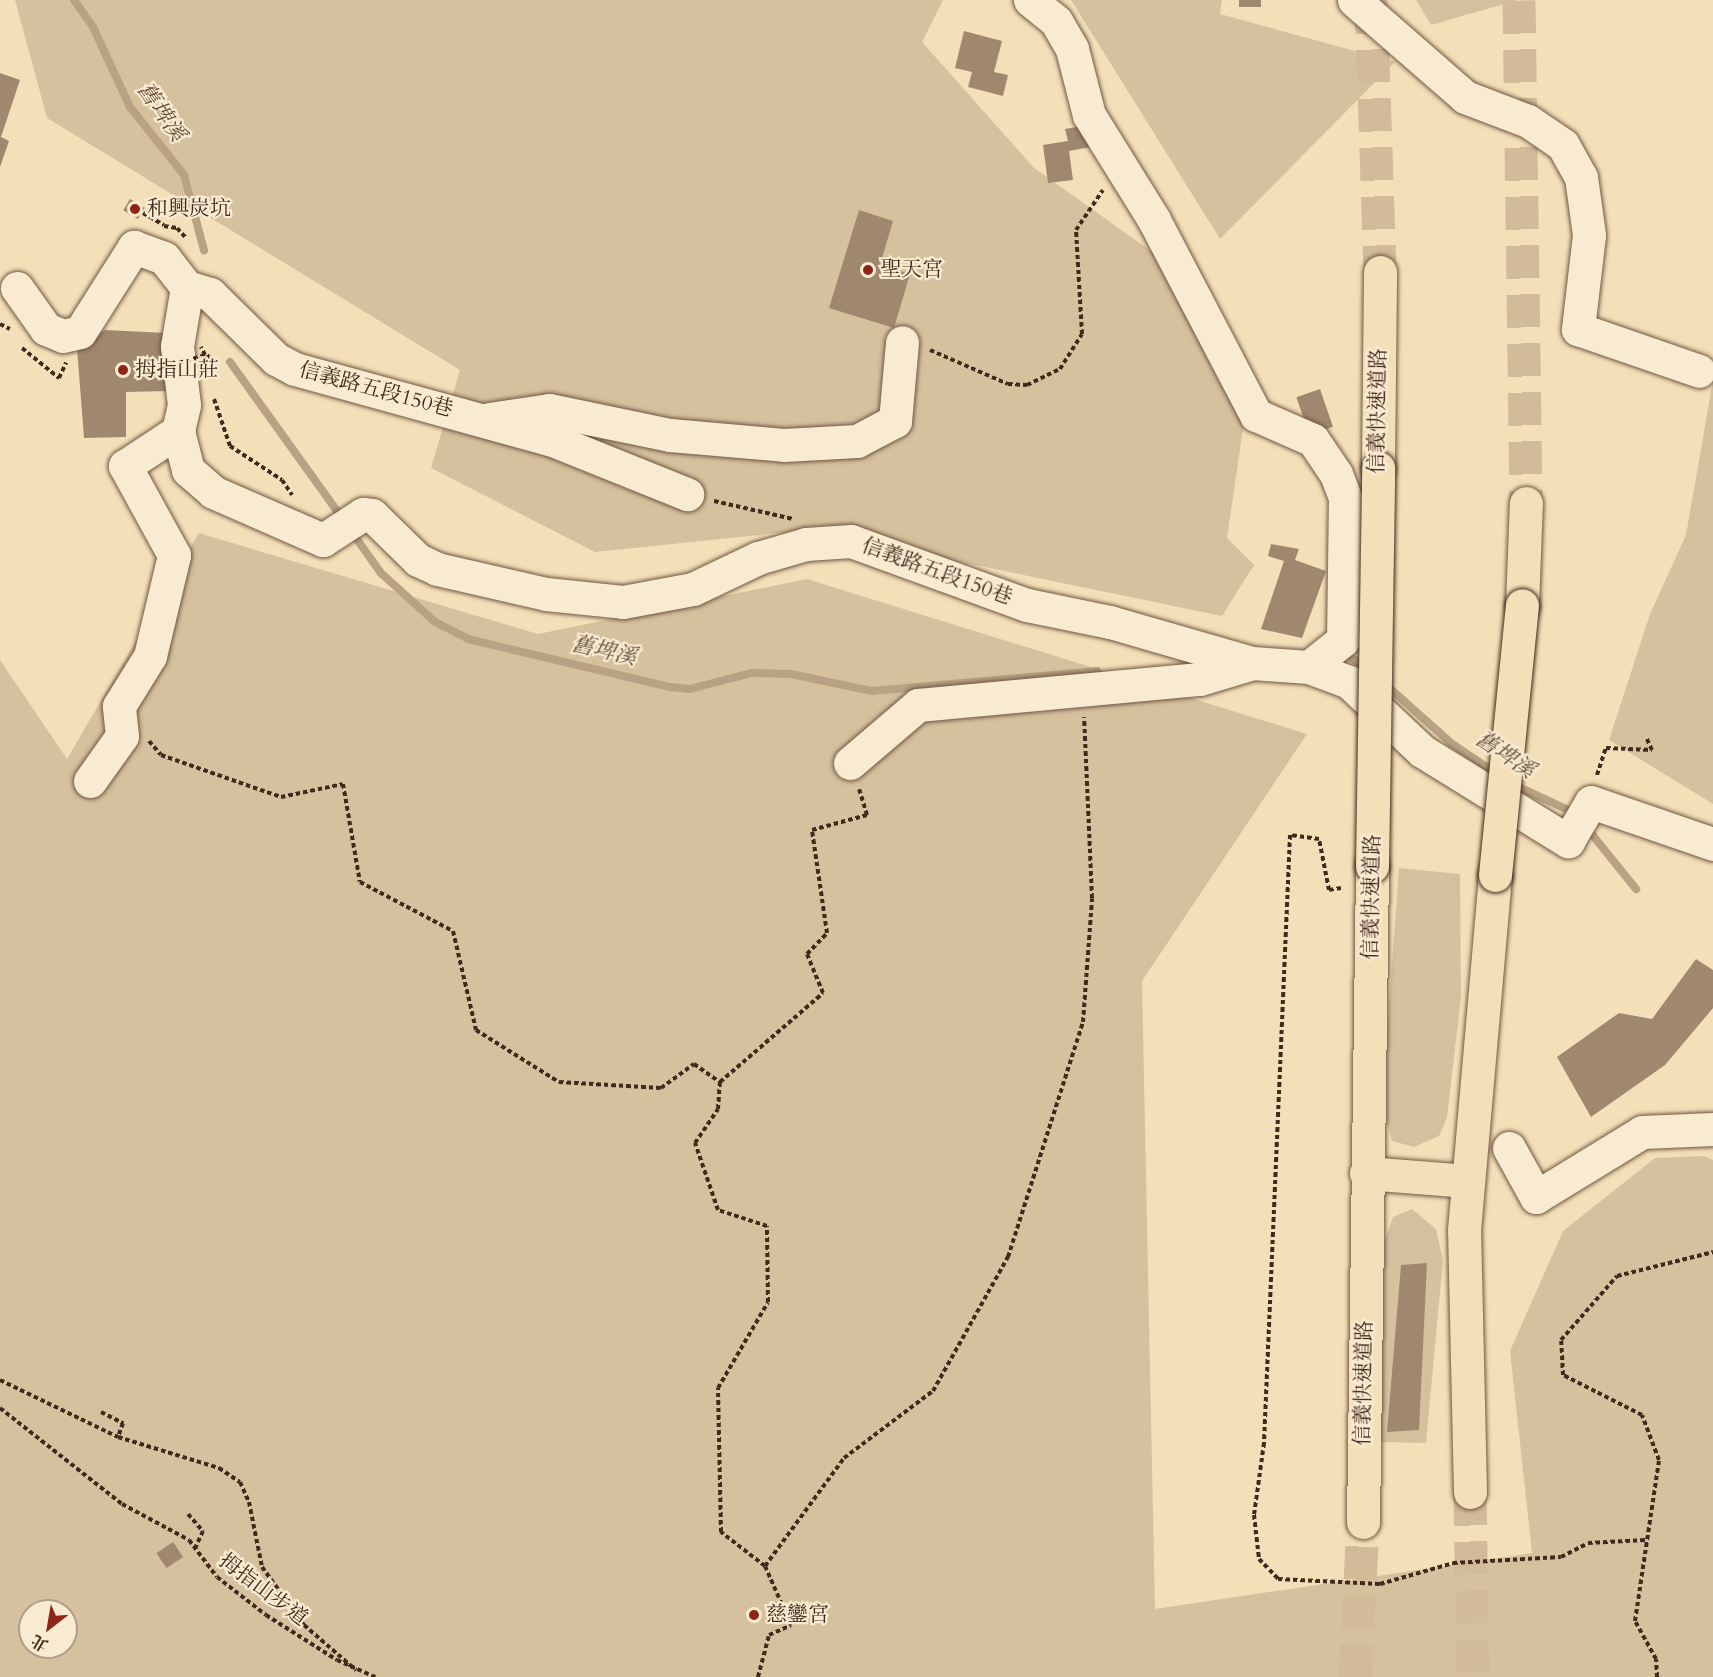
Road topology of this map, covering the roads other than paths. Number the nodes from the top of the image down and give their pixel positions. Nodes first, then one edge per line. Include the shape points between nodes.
1 (1030, 0) edge
2 (1354, 0) edge
3 (1380, 272) tunnel mouth
4 (187, 287) junction
5 (17, 288) dead end
6 (903, 342) road end
7 (1699, 371) dead end
8 (485, 420) junction
9 (178, 431) junction
10 (687, 494) road end
11 (1526, 503) tunnel mouth
12 (1251, 663) junction
13 (1309, 667) junction
14 (850, 764) road end
15 (90, 781) dead end
16 (1713, 844) edge
17 (1713, 1130) edge
18 (1509, 1148) dead end
19 (1366, 1173) junction
20 (1468, 1181) junction
21 (1470, 1492) tunnel mouth
22 (1363, 1522) tunnel mouth

1 - 13 street via 1056,21 1067,40 1089,115 1154,220 1256,415 1313,440 1336,474 1345,497 1343,640
2 - 7 street via 1466,97 1528,121 1563,145 1581,177 1590,235 1578,329
3 - 19 highway, 信義快速道路, bridge
4 - 5 street, 信義路五段150巷 via 164,258 134,247 80,332 63,336 46,328
4 - 8 street, 信義路五段150巷 via 210,294 276,359 295,369
4 - 9 street via 190,355
6 - 8 street, 信義路五段150巷 via 895,421 857,441 784,445 670,435 549,410
8 - 10 street, 信義路五段150巷 via 550,439
9 - 12 street, 信義路五段150巷 via 188,470 198,482 323,540 363,514 372,515 418,560 437,569 546,594 623,602 693,589 758,558 806,544 851,541 1028,605 1110,622
9 - 15 street via 125,466 174,555 150,656 119,706 122,736
11 - 20 highway, bridge via 1522,605
12 - 13 street, 信義路五段150巷
12 - 14 street via 1200,679 918,705
13 - 16 street, 信義路五段150巷 via 1349,682 1422,751 1568,841 1591,802
17 - 18 street via 1642,1131 1536,1197
19 - 20 highway
19 - 22 highway, 信義快速道路
20 - 21 highway via 1464,1230

